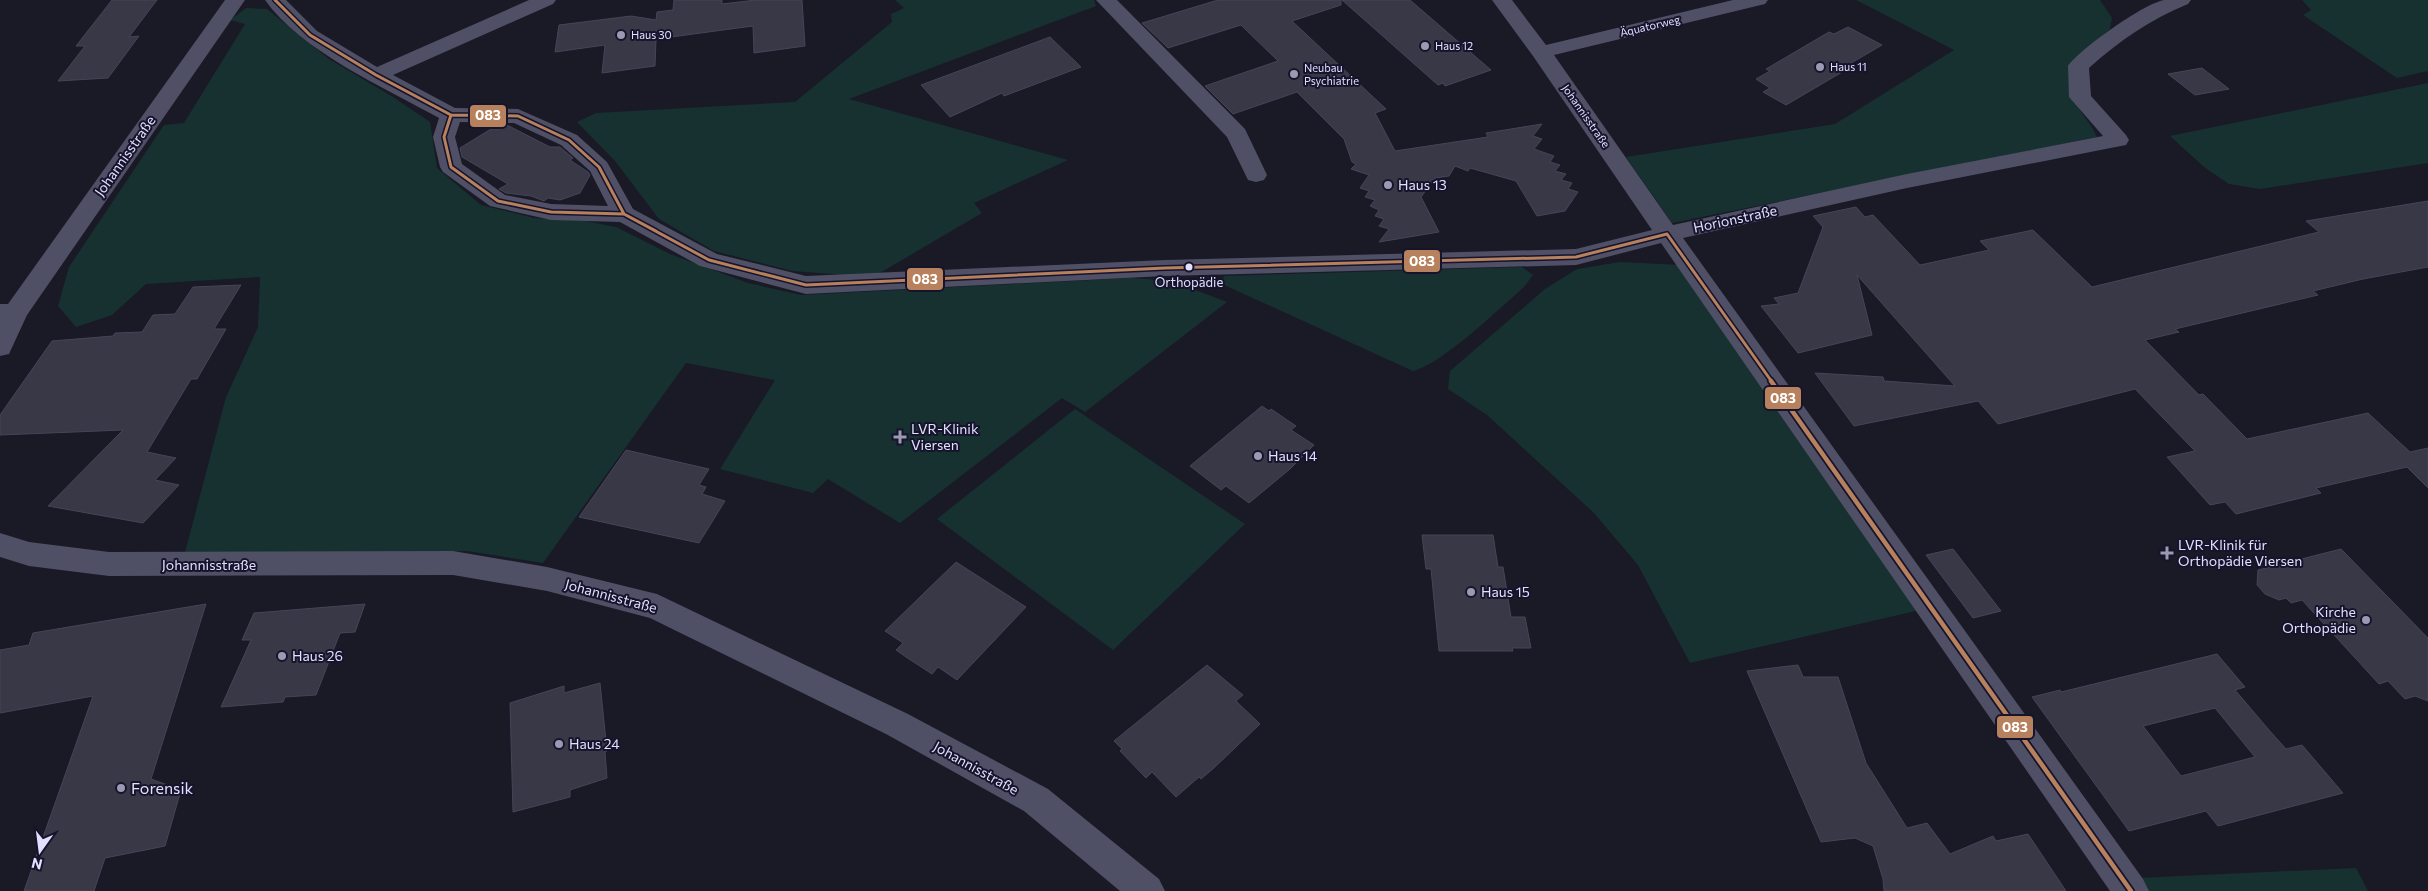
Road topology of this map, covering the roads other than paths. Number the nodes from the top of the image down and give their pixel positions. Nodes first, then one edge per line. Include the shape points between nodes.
1 (235, 0) edge
2 (275, 0) edge
3 (546, 0) edge
4 (1106, 0) edge
5 (1502, 0) edge
6 (1758, 0) edge
7 (2181, 0) edge
8 (1541, 52) junction
9 (376, 75) junction
10 (451, 115) junction
11 (1256, 175) dead end
12 (624, 214) junction
13 (1667, 234) junction
14 (8, 313) edge
15 (0, 347) edge
16 (0, 545) edge
17 (1147, 891) edge
18 (2131, 891) edge

1 - 14 street, Johannisstraße
2 - 9 street via 310,35
3 - 9 street
4 - 11 street via 1237,134
5 - 8 street, Johannisstraße
6 - 8 street, Äquatorweg
7 - 13 street, Horionstraße via 2164,6 2112,37 2078,66 2080,97 2118,140 1898,183
8 - 13 street, Johannisstraße
9 - 10 street
10 - 12 street via 518,116 569,140 599,167
10 - 12 street via 444,137 451,167 498,201 551,212
12 - 13 street via 709,260 806,285 1165,268 1576,257
13 - 18 street
14 - 15 street, Johannisstraße
16 - 17 street, Johannisstraße via 29,554 109,564 452,563 547,579 657,607 897,724 1036,800

